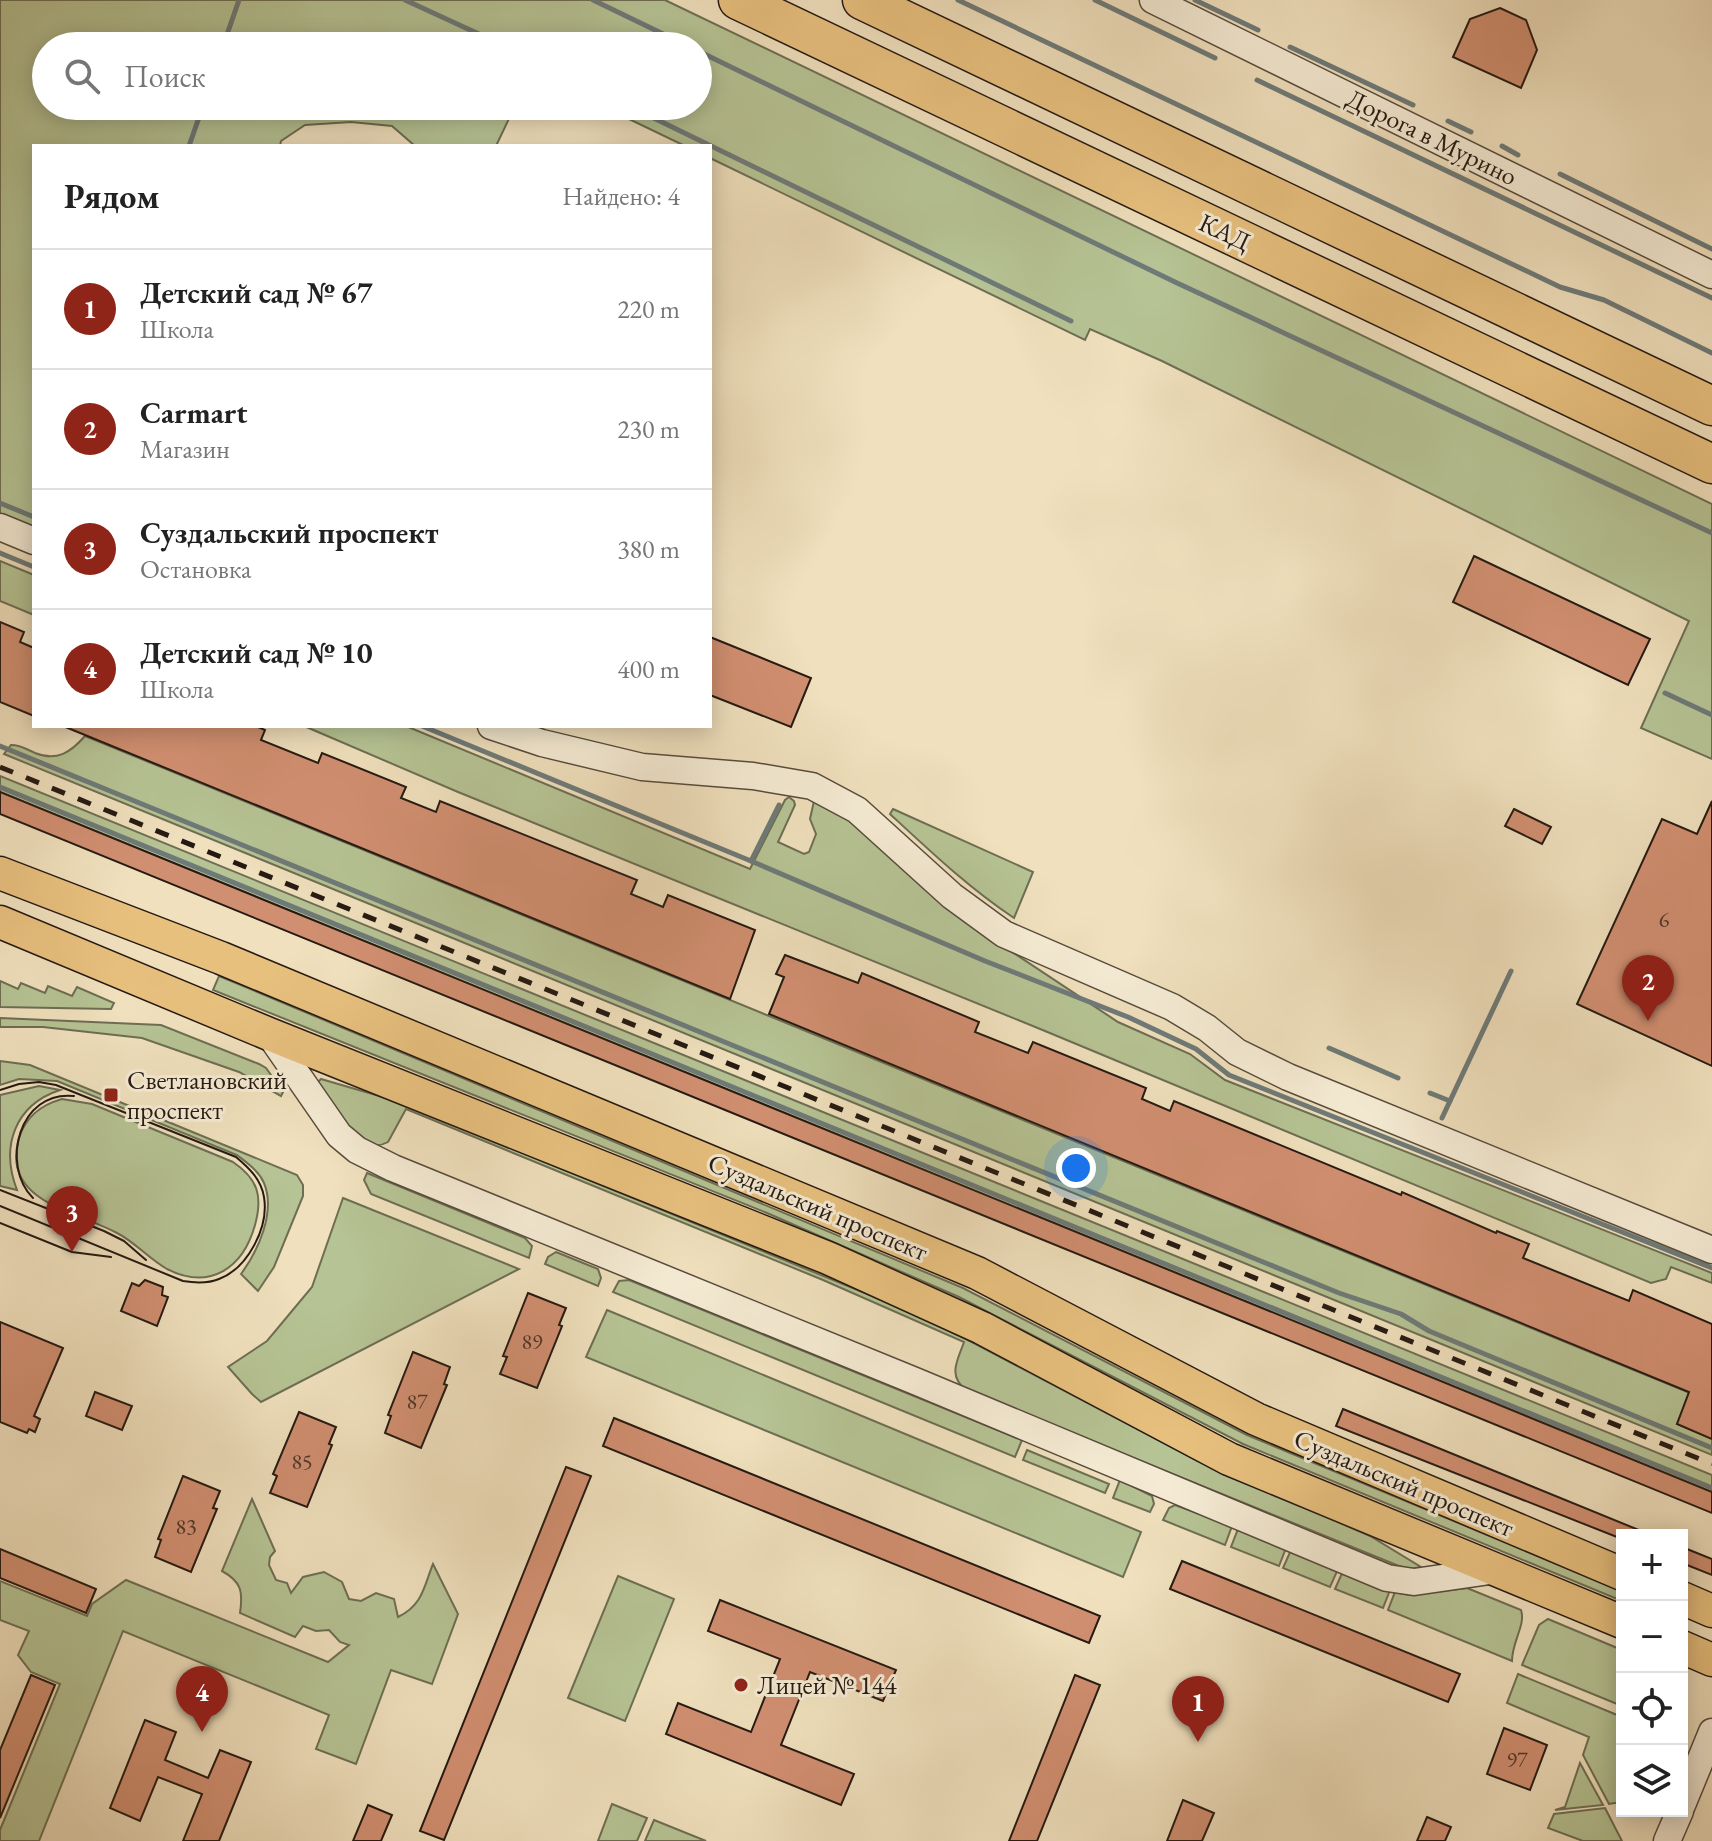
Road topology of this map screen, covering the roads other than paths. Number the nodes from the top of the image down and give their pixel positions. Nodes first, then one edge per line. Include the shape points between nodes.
1 (738, 0) edge
2 (862, 0) edge
3 (1153, 0) edge
4 (1712, 275) edge
5 (1712, 406) edge
6 (1712, 464) edge
7 (0, 527) edge
8 (32, 540) edge
9 (497, 728) edge
10 (0, 873) edge
11 (0, 922) edge
12 (269, 1034) junction
13 (1712, 1250) edge
14 (1497, 1570) junction
15 (1616, 1571) edge
16 (1688, 1601) edge
17 (1712, 1611) edge
18 (1616, 1620) edge
19 (1688, 1650) edge
20 (1712, 1660) edge
21 (1712, 1732) edge
22 (1688, 1790) edge
23 (1677, 1817) edge
24 (1667, 1841) edge

1 - 6 highway, КАД
2 - 5 highway, КАД
3 - 4 street, Дорога в Мурино
7 - 8 street
9 - 13 street via 642,767 812,786 857,810 952,896 1004,934 1172,1007 1237,1052 1288,1077
10 - 15 main road, Суздальский проспект via 221,958 977,1273 1256,1419
11 - 12 main road, Суздальский проспект
12 - 14 main road, Суздальский проспект via 828,1258 982,1328 1229,1459
12 - 14 street via 339,1135 393,1168 1387,1578 1414,1582
14 - 18 main road, Суздальский проспект
16 - 17 main road
19 - 20 main road
21 - 22 street
23 - 24 street

